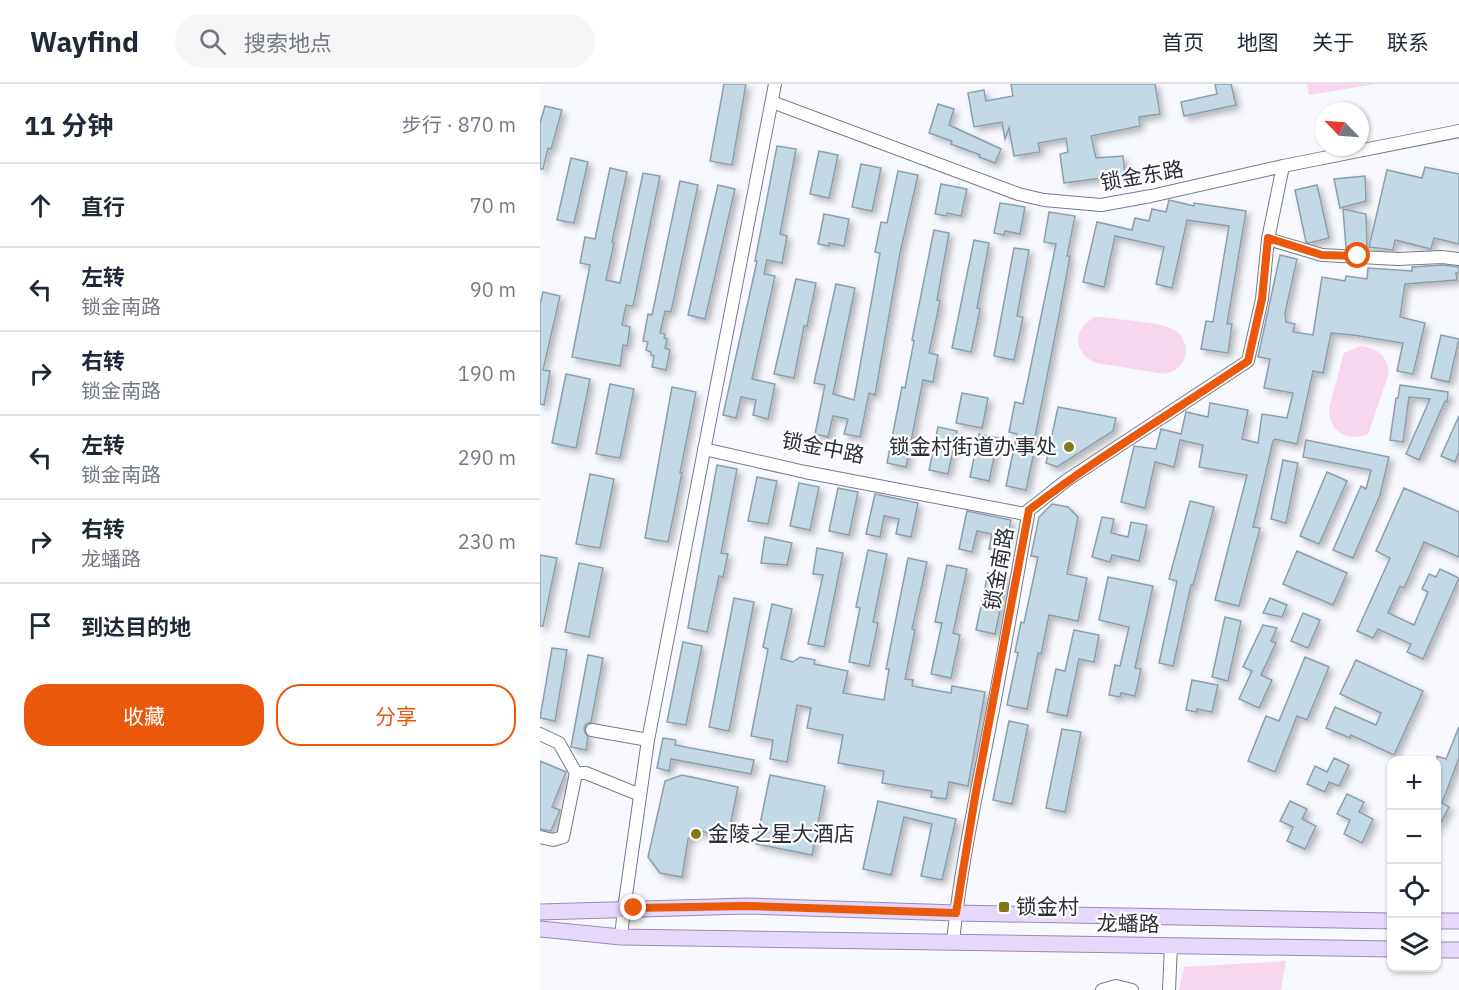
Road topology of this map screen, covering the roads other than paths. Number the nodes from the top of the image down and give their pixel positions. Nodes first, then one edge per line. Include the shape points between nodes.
1 (775, 84) edge
2 (772, 102) junction
3 (1459, 131) edge
4 (1283, 166) junction
5 (1268, 238) junction
6 (1459, 260) edge
7 (705, 446) junction
8 (1029, 510) junction
9 (592, 730) dead end
10 (540, 734) edge
11 (648, 740) junction
12 (576, 773) junction
13 (640, 795) junction
14 (540, 837) edge
15 (624, 909) junction
16 (544, 910) edge
17 (956, 913) junction
18 (1387, 921) edge
19 (1441, 921) edge
20 (1459, 921) edge
21 (544, 932) edge
22 (621, 937) junction
23 (953, 942) junction
24 (1171, 945) junction
25 (1387, 950) edge
26 (1441, 950) edge
27 (1459, 950) edge
28 (1102, 990) edge
29 (1132, 990) edge
30 (1169, 990) edge

1 - 2 street
2 - 4 street, 锁金东路 via 1018,194 1044,200 1101,205
2 - 7 street
3 - 4 street, 锁金东路
4 - 5 street, 锁金南路
5 - 6 street via 1322,255
5 - 8 street, 锁金南路 via 1262,299 1248,361 1094,462
7 - 8 street, 锁金中路 via 806,472 1024,514
7 - 11 street
8 - 17 street, 锁金南路
9 - 11 street
10 - 12 street via 559,743
11 - 13 street
12 - 13 street via 586,773
12 - 14 street via 562,837
13 - 15 street
15 - 16 main road, 龙蟠路
15 - 17 main road, 龙蟠路 via 746,906
15 - 22 street
17 - 18 main road, 龙蟠路
17 - 23 street, 锁金南路
19 - 20 main road
21 - 22 main road, 龙蟠路
22 - 23 main road, 龙蟠路
23 - 24 main road, 龙蟠路
24 - 25 main road, 龙蟠路
24 - 30 street
26 - 27 main road
28 - 29 street

